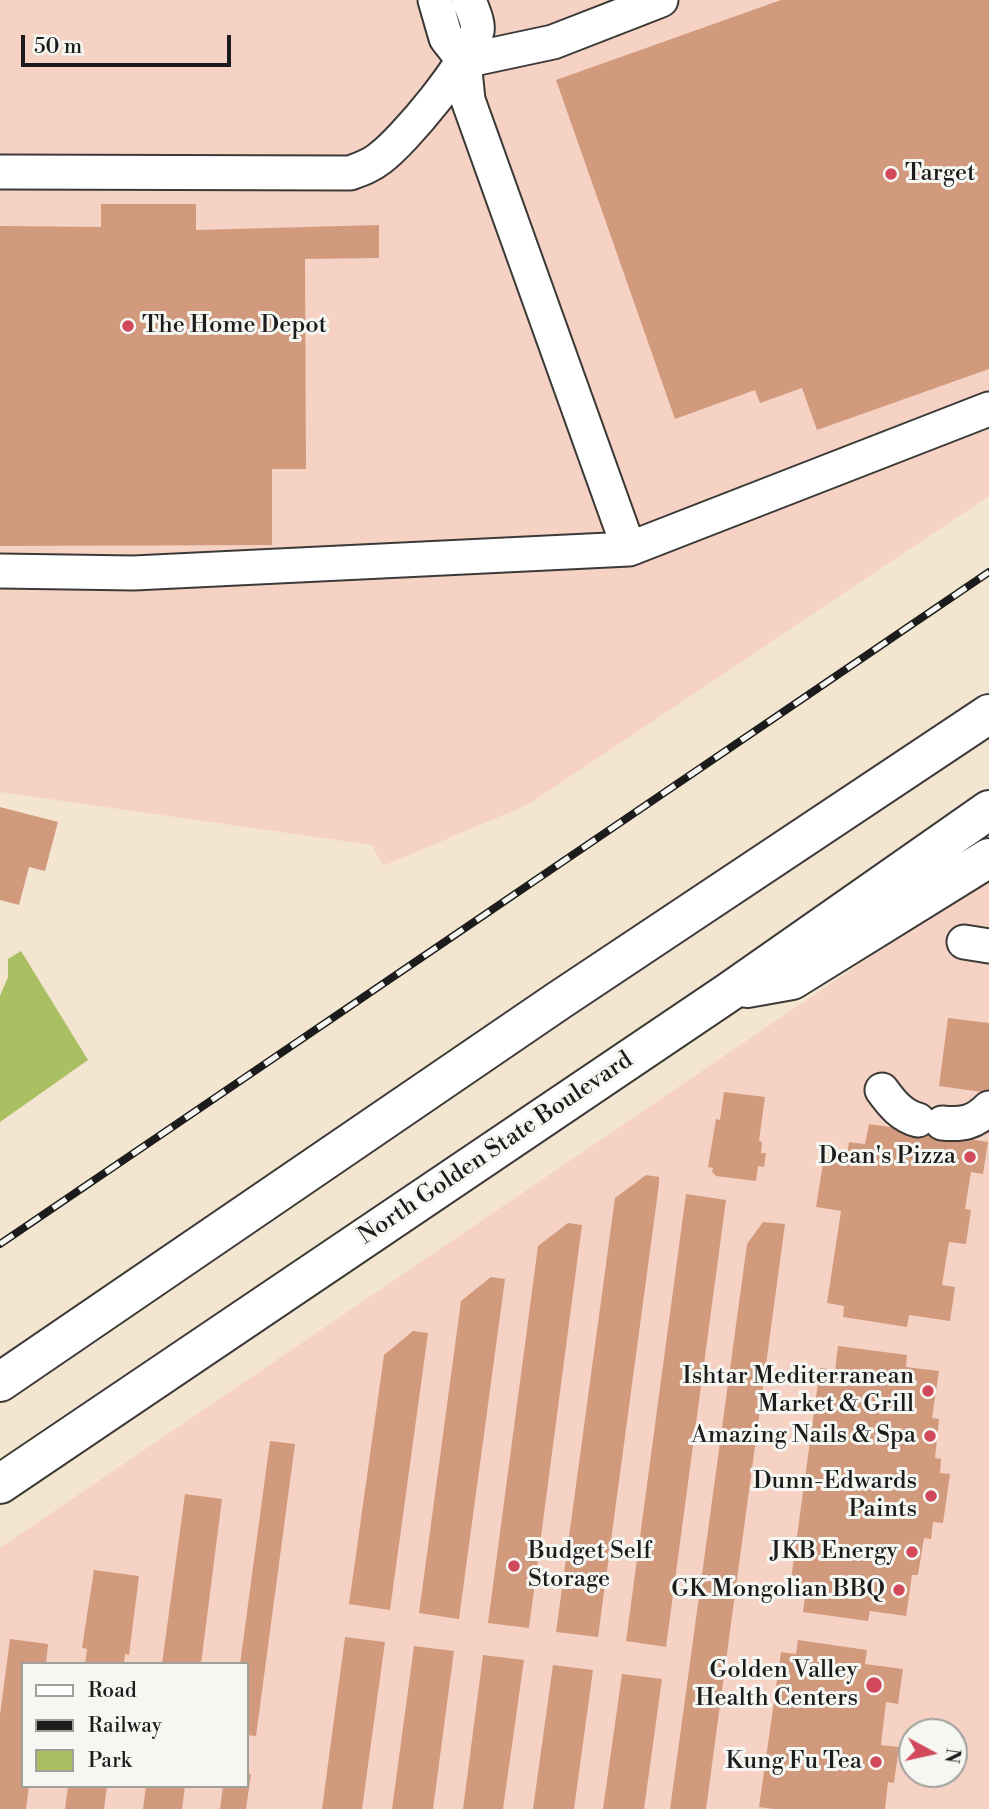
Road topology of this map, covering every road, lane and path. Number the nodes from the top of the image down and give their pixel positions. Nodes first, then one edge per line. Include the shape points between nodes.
1 (435, 0) edge
2 (469, 0) edge
3 (661, 0) edge
4 (464, 61) junction
5 (0, 172) edge
6 (989, 409) edge
7 (629, 548) junction
8 (0, 571) edge
9 (989, 715) edge
10 (989, 810) edge
11 (989, 858) edge
12 (729, 992) junction
13 (882, 1090) dead end
14 (989, 1108) edge
15 (0, 1382) edge
16 (0, 1484) edge

1 - 4 lane via 446,38
2 - 4 lane via 478,29
3 - 4 lane via 553,41
4 - 5 lane via 382,158 350,173
4 - 7 lane via 468,100
6 - 7 lane
7 - 8 lane via 134,573
9 - 15 main road via 570,993
10 - 12 main road, North Golden State Boulevard
11 - 12 main road via 792,980
12 - 16 main road, North Golden State Boulevard
13 - 14 lane via 894,1107 910,1118 962,1125

